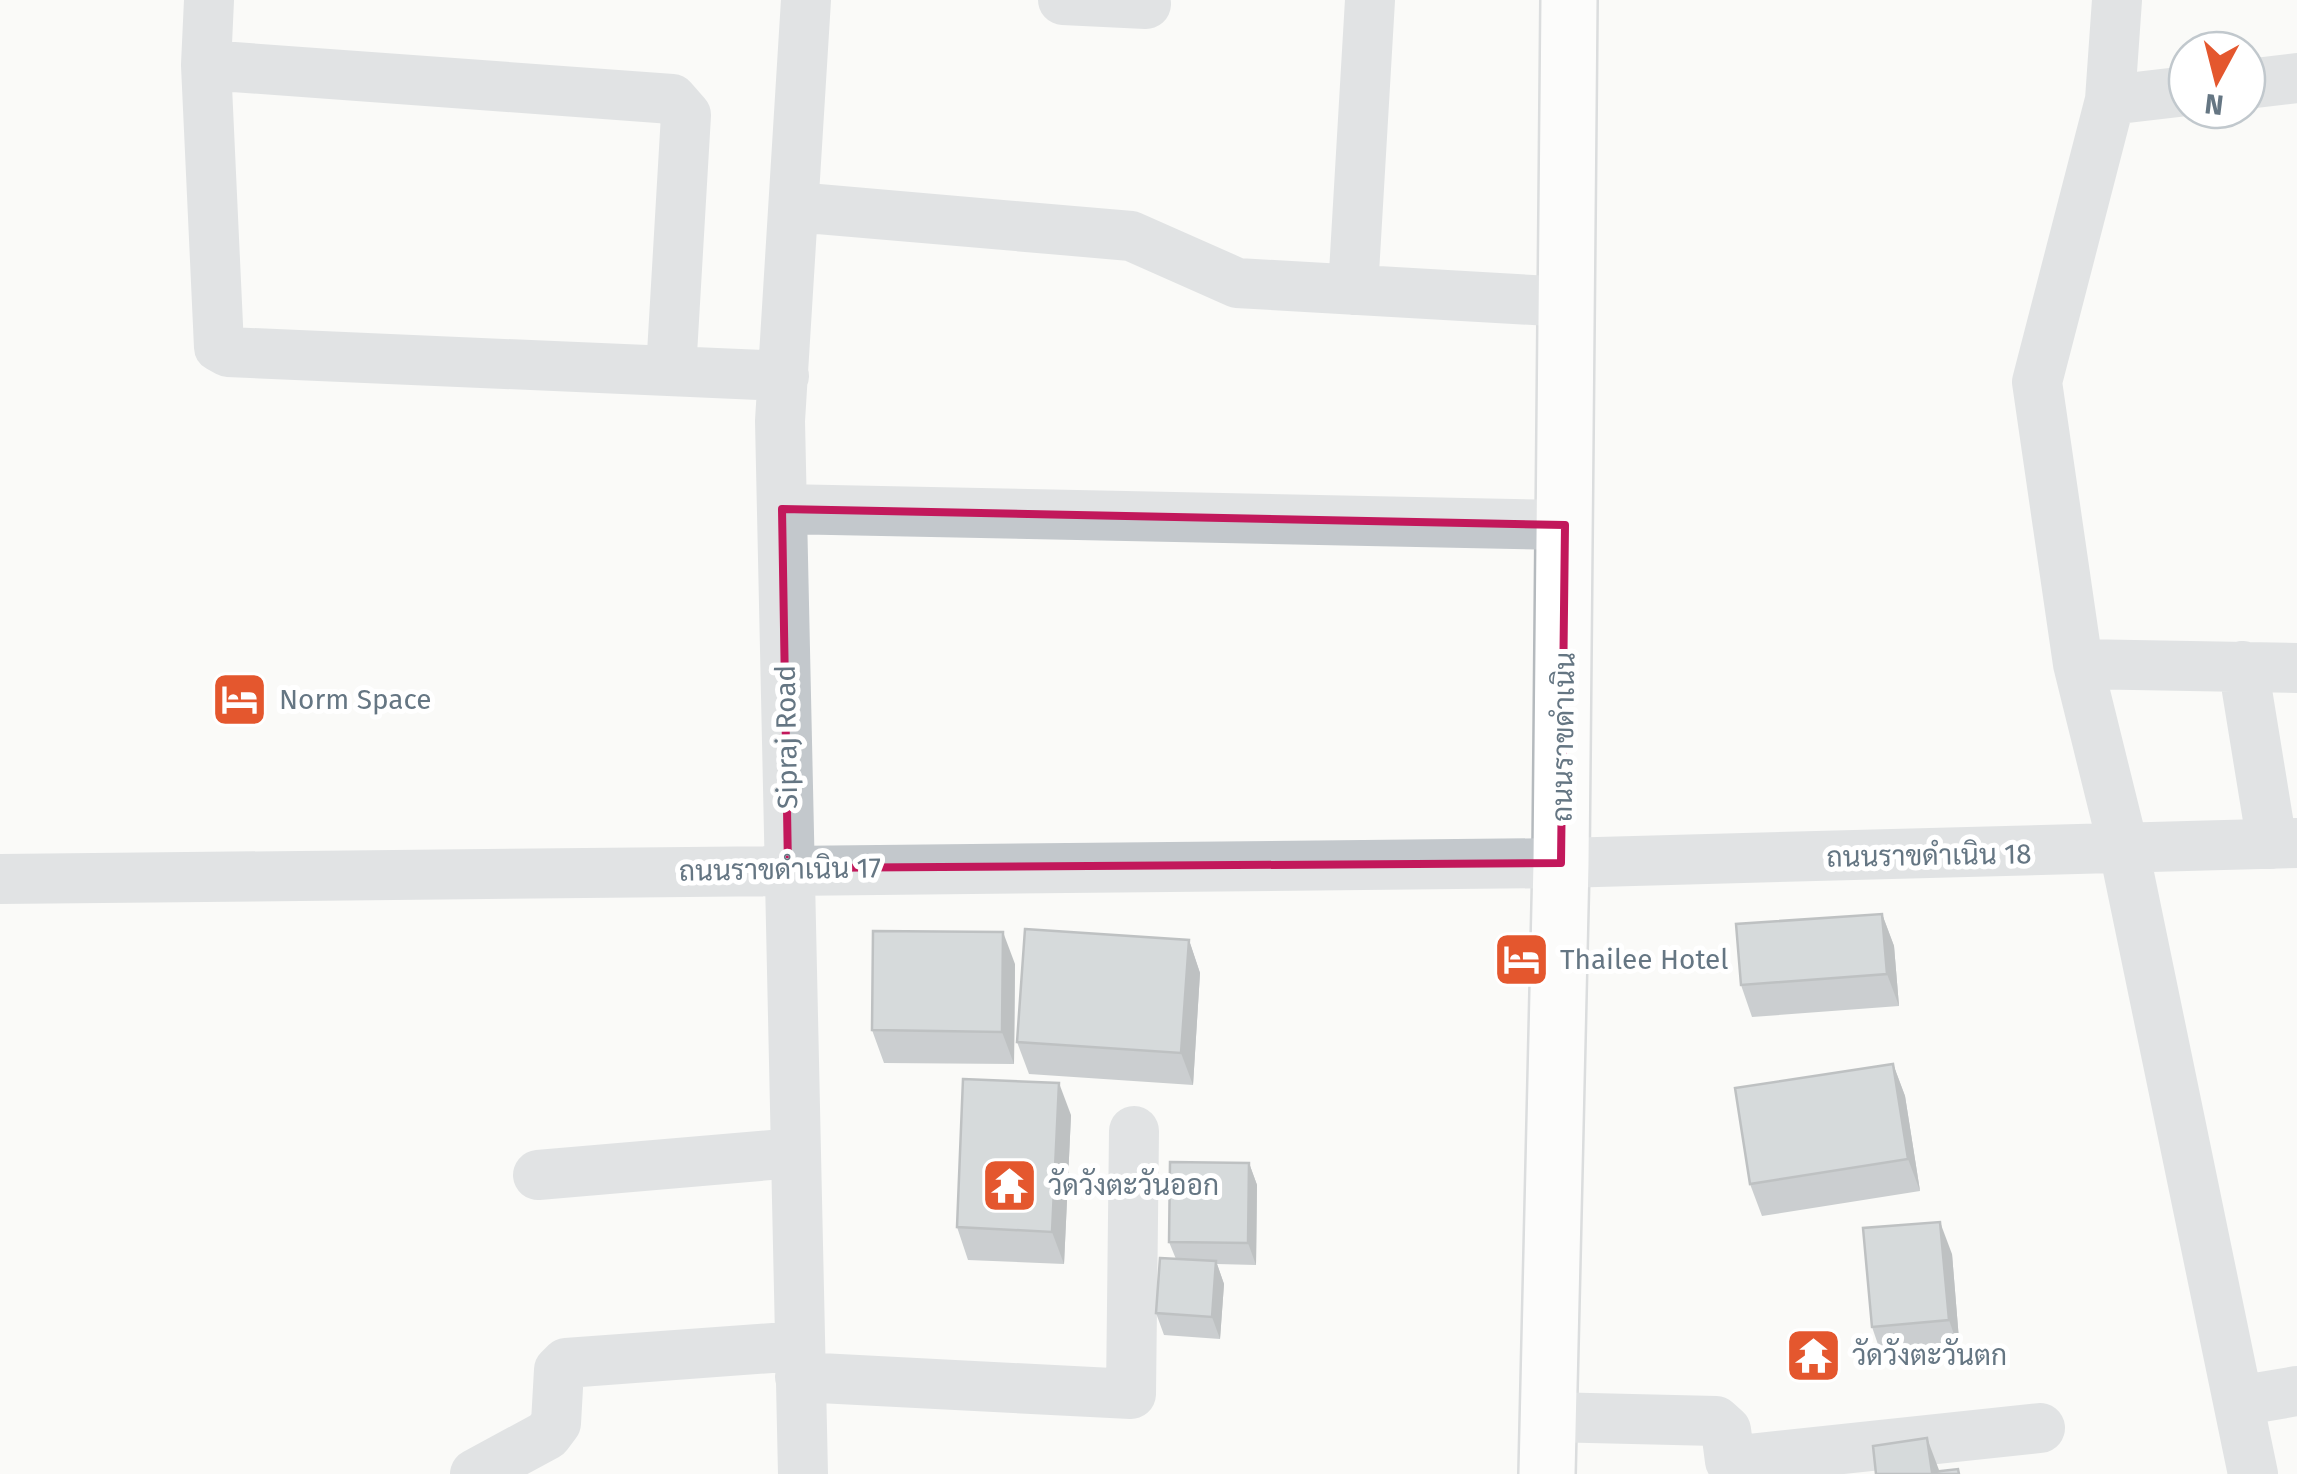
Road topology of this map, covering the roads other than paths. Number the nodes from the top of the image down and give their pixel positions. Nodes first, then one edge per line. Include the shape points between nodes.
1 (209, 0) edge
2 (806, 0) edge
3 (1063, 0) edge
4 (1370, 0) edge
5 (1569, 0) edge
6 (2117, 0) edge
7 (1146, 4) dead end
8 (206, 65) junction
9 (2297, 78) edge
10 (2267, 82) edge
11 (2167, 93) edge
12 (2110, 100) junction
13 (795, 208) junction
14 (1353, 290) junction
15 (1568, 302) junction
16 (671, 372) junction
17 (784, 376) junction
18 (782, 508) junction
19 (1566, 525) junction
20 (2078, 664) junction
21 (2243, 666) junction
22 (2297, 668) edge
23 (2284, 844) edge
24 (2124, 850) junction
25 (1561, 864) junction
26 (788, 868) junction
27 (0, 879) edge
28 (1134, 1131) dead end
29 (794, 1153) junction
30 (538, 1175) dead end
31 (799, 1362) junction
32 (2297, 1391) edge
33 (2238, 1401) junction
34 (1548, 1417) junction
35 (2040, 1428) dead end
36 (475, 1474) edge
37 (803, 1474) edge
38 (1547, 1474) edge
39 (2253, 1474) edge

1 - 8 street
2 - 13 street, Sipraj Road
3 - 7 street
4 - 14 street
5 - 15 main road, ถนนราขดำเนิน
6 - 12 street
8 - 16 street via 219,347
8 - 16 street via 672,100 686,115
9 - 10 street
11 - 12 street
12 - 20 street via 2037,382
13 - 14 street via 1130,236 1237,283
13 - 17 street, Sipraj Road
14 - 15 street
15 - 19 main road, ถนนราขดำเนิน
16 - 17 street
17 - 18 street, Sipraj Road
18 - 19 street
18 - 26 street, Sipraj Road
19 - 25 main road, ถนนราขดำเนิน
20 - 21 street
20 - 24 street
21 - 22 street
21 - 23 street
23 - 24 street, ถนนราขดำเนิน 18
24 - 25 street, ถนนราขดำเนิน 18
24 - 33 street
25 - 26 street, ถนนราขดำเนิน 17
25 - 34 main road, ถนนราขดำเนิน
26 - 27 street, ถนนราขดำเนิน 17
26 - 29 street, Sipraj Road
28 - 31 street via 1131,1394
29 - 30 street
29 - 31 street, Sipraj Road
31 - 36 street via 566,1363 559,1370 556,1424 547,1435
31 - 37 street, Sipraj Road
32 - 33 street
33 - 39 street
34 - 35 street via 1716,1421 1726,1430 1730,1461
34 - 38 main road, ถนนราขดำเนิน

